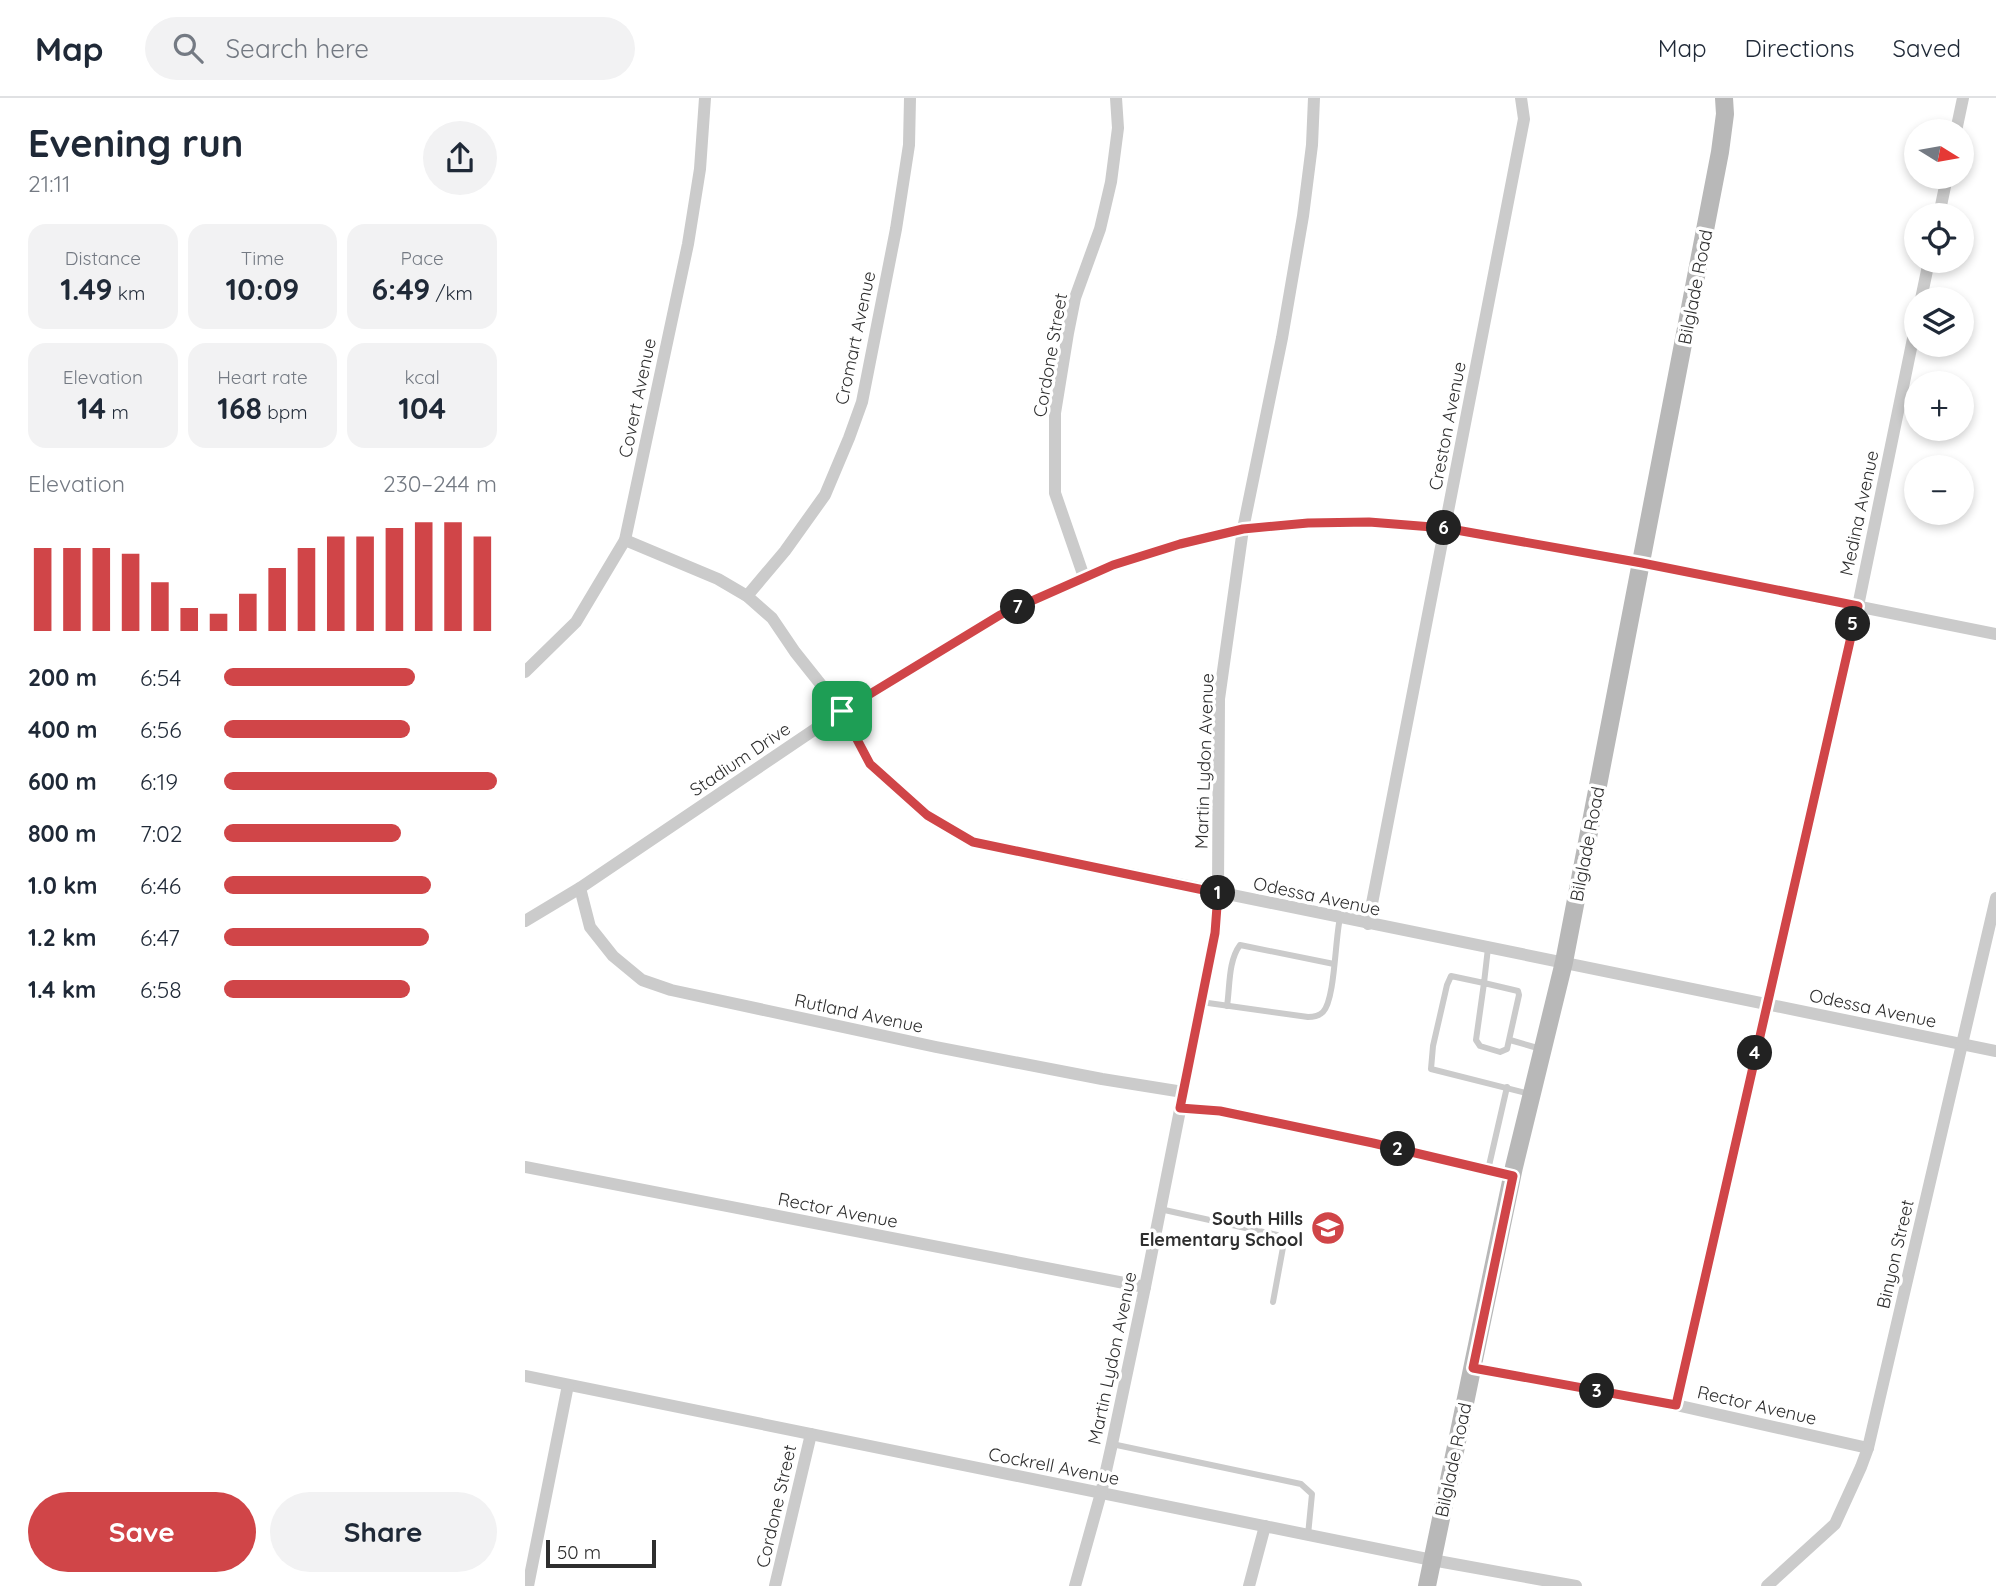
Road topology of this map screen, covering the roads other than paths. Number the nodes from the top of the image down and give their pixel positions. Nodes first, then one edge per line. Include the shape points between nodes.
1 (705, 98) edge
2 (910, 98) edge
3 (1117, 98) edge
4 (1314, 98) edge
5 (1521, 98) edge
6 (1724, 98) edge
7 (1963, 98) edge
8 (1959, 119) edge
9 (1909, 357) edge
10 (1445, 528) junction
11 (1243, 529) junction
12 (625, 540) junction
13 (1642, 563) junction
14 (1084, 577) junction
15 (747, 596) junction
16 (1858, 606) junction
17 (1996, 634) edge
18 (525, 672) edge
19 (842, 711) junction
20 (580, 888) junction
21 (1218, 893) junction
22 (1996, 898) edge
23 (1340, 918) junction
24 (525, 921) edge
25 (1369, 924) junction
26 (1488, 948) junction
27 (1563, 962) junction
28 (1334, 964) junction
29 (1484, 983) junction
30 (1201, 1002) junction
31 (1766, 1004) junction
32 (1227, 1006) junction
33 (1510, 1040) junction
34 (1961, 1044) junction
35 (1543, 1050) junction
36 (1996, 1051) edge
37 (1507, 1087) junction
38 (1183, 1092) junction
39 (1532, 1095) junction
40 (1180, 1108) junction
41 (525, 1167) edge
42 (1488, 1170) junction
43 (1513, 1176) junction
44 (1160, 1209) junction
45 (1145, 1287) junction
46 (1273, 1302) dead end
47 (1473, 1368) junction
48 (525, 1376) edge
49 (568, 1385) junction
50 (1676, 1405) junction
51 (811, 1434) junction
52 (1112, 1444) junction
53 (1868, 1448) junction
54 (1101, 1493) junction
55 (1265, 1526) junction
56 (1308, 1535) junction
57 (1432, 1560) junction
58 (528, 1586) edge
59 (775, 1586) edge
60 (1075, 1586) edge
61 (1249, 1586) edge
62 (1427, 1586) edge
63 (1576, 1586) edge
64 (1767, 1586) edge

1 - 12 street, Covert Avenue via 688,244
2 - 15 street, Cromart Avenue via 909,145 896,229 862,402 825,495
3 - 14 street, Cordone Street via 1111,182 1075,298 1055,413 1055,494
4 - 11 street, Martin Lydon Avenue via 1303,216
5 - 10 street, Creston Avenue via 1524,119
6 - 13 street, Bilglade Road via 1720,152
7 - 8 street
9 - 16 street, Medina Avenue
10 - 11 street, Stadium Drive via 1369,522
10 - 13 street, Stadium Drive
10 - 25 street, Creston Avenue
11 - 14 street, Stadium Drive
11 - 21 street, Martin Lydon Avenue via 1219,699
12 - 15 street, Odessa Avenue
12 - 18 street, Covert Avenue via 576,621
13 - 16 street, Stadium Drive
13 - 27 street, Bilglade Road
14 - 19 street, Stadium Drive via 1000,615
15 - 19 street, Odessa Avenue via 772,618
16 - 17 street, Stadium Drive
16 - 31 street, Medina Avenue
19 - 20 street, Stadium Drive
19 - 21 street, Odessa Avenue via 870,764 927,815 973,842
20 - 24 street, Stadium Drive
20 - 38 street, Rutland Avenue via 590,927 613,956 642,980 671,990 936,1047
21 - 23 street, Odessa Avenue
21 - 30 street, Martin Lydon Avenue
22 - 34 street, Binyon Street
23 - 25 street, Odessa Avenue
23 - 28 lane
25 - 26 street, Odessa Avenue
26 - 27 street, Odessa Avenue
26 - 29 lane
27 - 31 street, Odessa Avenue
27 - 35 street, Bilglade Road
28 - 32 lane via 1327,1006 1317,1016
28 - 32 lane via 1240,945 1233,960
29 - 33 lane via 1520,995
29 - 33 lane via 1476,1040 1480,1046 1500,1052
29 - 37 lane via 1451,976 1431,1069
30 - 32 lane
30 - 38 street, Martin Lydon Avenue
31 - 34 street, Odessa Avenue
31 - 50 street, Medina Avenue
33 - 35 lane
34 - 36 street, Odessa Avenue
34 - 53 street, Binyon Street
35 - 39 street, Bilglade Road
37 - 39 lane
37 - 42 lane
38 - 40 street, Martin Lydon Avenue
39 - 43 street, Bilglade Road
40 - 42 lane via 1220,1111
40 - 44 street, Martin Lydon Avenue
41 - 45 street, Rector Avenue
42 - 43 lane
43 - 47 street, Bilglade Road
44 - 45 street, Martin Lydon Avenue
44 - 46 lane via 1277,1235 1284,1241
45 - 52 street, Martin Lydon Avenue
47 - 50 street, Rector Avenue
47 - 57 street, Bilglade Road
48 - 49 street, Cockrell Avenue
49 - 51 street, Cockrell Avenue
49 - 58 street
50 - 53 street, Rector Avenue
51 - 54 street, Cockrell Avenue
51 - 59 street, Cordone Street
52 - 54 street, Martin Lydon Avenue
52 - 56 lane via 1301,1484 1312,1494
53 - 64 street, Binyon Street via 1835,1524
54 - 55 street, Cockrell Avenue
54 - 60 street, Martin Lydon Avenue
55 - 56 street, Cockrell Avenue
55 - 61 street
56 - 57 street, Cockrell Avenue
57 - 62 street, Bilglade Road
57 - 63 street, Cockrell Avenue

